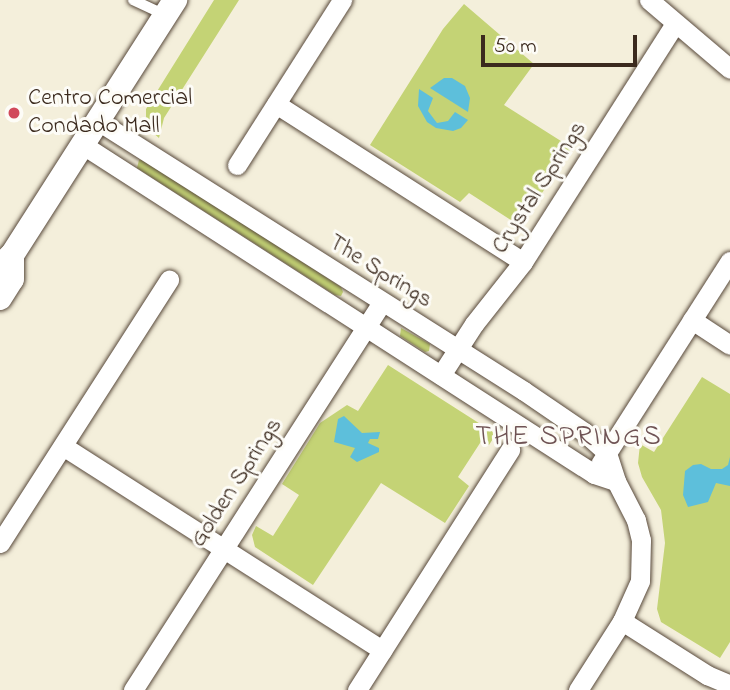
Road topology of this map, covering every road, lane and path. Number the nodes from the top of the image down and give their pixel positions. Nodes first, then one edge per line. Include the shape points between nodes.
1 (133, 0) edge
2 (342, 0) edge
3 (649, 0) edge
4 (170, 8) edge
5 (676, 23) junction
6 (730, 69) edge
7 (276, 104) junction
8 (98, 121) junction
9 (83, 145) junction
10 (237, 165) dead end
11 (6, 261) edge
12 (730, 261) edge
13 (523, 262) junction
14 (169, 280) dead end
15 (0, 298) edge
16 (382, 302) junction
17 (692, 320) junction
18 (366, 327) junction
19 (730, 345) edge
20 (458, 350) junction
21 (441, 376) junction
22 (63, 446) junction
23 (510, 450) dead end
24 (607, 453) junction
25 (593, 474) junction
26 (615, 481) junction
27 (0, 543) edge
28 (223, 548) junction
29 (622, 621) junction
30 (382, 650) junction
31 (730, 685) edge
32 (133, 690) edge
33 (357, 690) edge
34 (578, 690) edge

1 - 4 lane
2 - 7 street
3 - 5 street
4 - 8 street
5 - 6 street
5 - 13 street, Crystal Springs
7 - 10 street
7 - 13 street
8 - 9 street
8 - 16 street, The Springs
9 - 11 street
9 - 18 street
11 - 15 street via 12,279
12 - 17 street
13 - 20 street, Crystal Springs
14 - 22 street
16 - 18 street, Golden Springs
16 - 20 street, The Springs
17 - 19 street
17 - 24 street
18 - 21 street
18 - 28 street, Golden Springs
20 - 21 street, Crystal Springs
20 - 24 street, The Springs via 584,432
21 - 25 street
22 - 27 street
22 - 28 street
23 - 30 street
24 - 25 street
24 - 26 street
25 - 26 street
26 - 29 street via 628,501 641,540 640,581
28 - 30 street
28 - 32 street, Golden Springs
29 - 31 street
29 - 34 street
30 - 33 street

